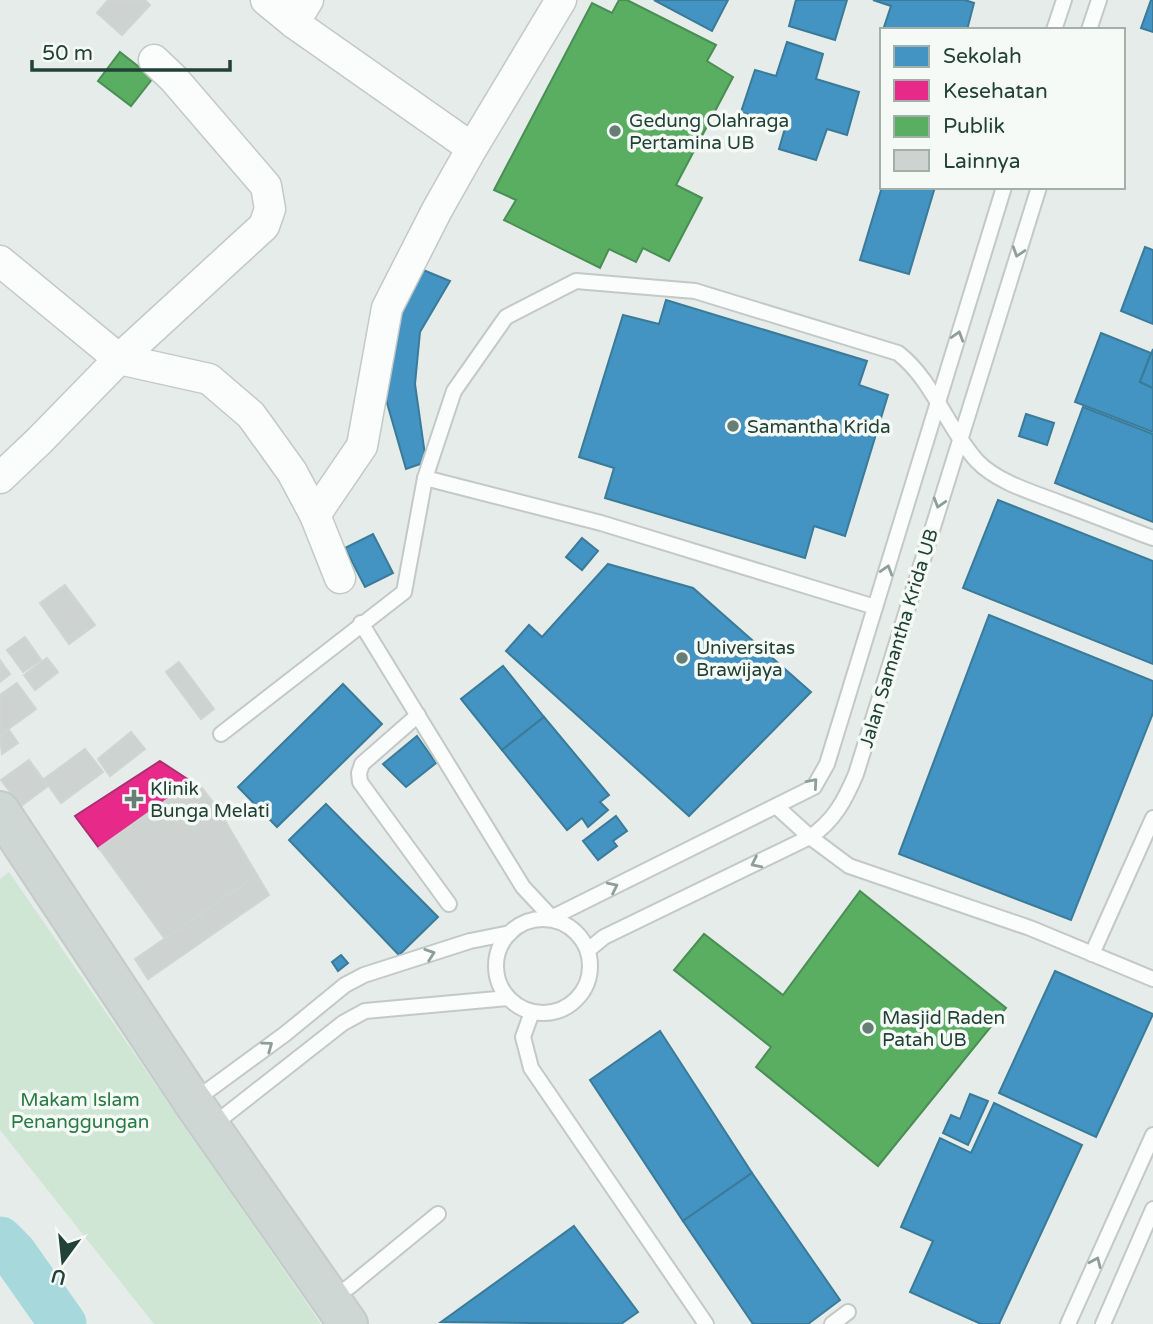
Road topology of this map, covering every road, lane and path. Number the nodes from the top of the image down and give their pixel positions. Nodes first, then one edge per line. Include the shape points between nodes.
1 (266, 0) edge
2 (561, 0) edge
3 (1064, 0) edge
4 (1098, 0) edge
5 (301, 11) edge
6 (1055, 28) edge
7 (1090, 28) edge
8 (154, 60) dead end
9 (472, 148) junction
10 (1003, 189) edge
11 (1038, 189) edge
12 (0, 261) edge
13 (119, 359) junction
14 (937, 401) junction
15 (959, 438) junction
16 (0, 478) edge
17 (425, 478) junction
18 (315, 515) junction
19 (1153, 538) edge
20 (340, 578) dead end
21 (875, 607) junction
22 (361, 623) junction
23 (418, 715) junction
24 (221, 734) dead end
25 (778, 807) junction
26 (0, 811) edge
27 (1153, 818) edge
28 (810, 837) junction
29 (449, 904) dead end
30 (550, 918) junction
31 (510, 933) junction
32 (588, 950) junction
33 (1092, 954) junction
34 (1153, 979) edge
35 (508, 998) junction
36 (532, 1012) junction
37 (202, 1114) junction
38 (1153, 1135) edge
39 (1153, 1209) edge
40 (438, 1214) dead end
41 (340, 1311) edge
42 (848, 1312) dead end
43 (706, 1324) edge
44 (832, 1324) edge
45 (1068, 1324) edge
46 (1104, 1324) edge

1 - 5 street
2 - 9 street
3 - 6 lane
4 - 7 lane
5 - 9 street
8 - 13 street via 266,186 270,209 264,226
9 - 18 street via 387,308 362,446
14 -> 10 lane, Jalan Samantha Krida UB
11 -> 15 lane, Jalan Samantha Krida UB
12 - 13 street
13 - 16 street
13 - 18 street via 209,379 251,415 292,472
14 - 15 lane
14 - 17 lane via 898,353 695,290 576,281 506,317 454,390
21 -> 14 lane, Jalan Samantha Krida UB
15 - 19 lane via 979,463 1004,480
15 -> 28 lane, Jalan Samantha Krida UB via 856,774 826,827
17 - 21 lane via 601,523
17 - 22 lane via 404,592
18 - 20 street
25 -> 21 lane, Jalan Samantha Krida UB via 814,787 827,764
22 - 23 lane
22 - 24 lane
23 - 29 lane via 362,764 360,782
23 - 30 lane via 523,887
25 - 28 lane
30 -> 25 lane, Jalan Samantha Krida UB
26 - 37 main road
27 - 33 lane
28 -> 32 lane, Jalan Samantha Krida UB via 604,937
28 - 33 lane via 849,866
30 - 31 lane via 528,922
30 - 32 lane via 573,929
31 - 35 lane via 501,944 496,972
37 -> 31 lane via 285,1034 345,985 470,941
32 - 36 lane via 589,978 574,1003 561,1010
33 - 34 lane
35 - 36 lane
35 - 37 lane via 365,1011
36 - 43 lane via 523,1037 531,1068
37 - 41 main road
45 -> 38 lane
39 - 46 lane
40 - 41 lane via 349,1287
42 - 44 lane

